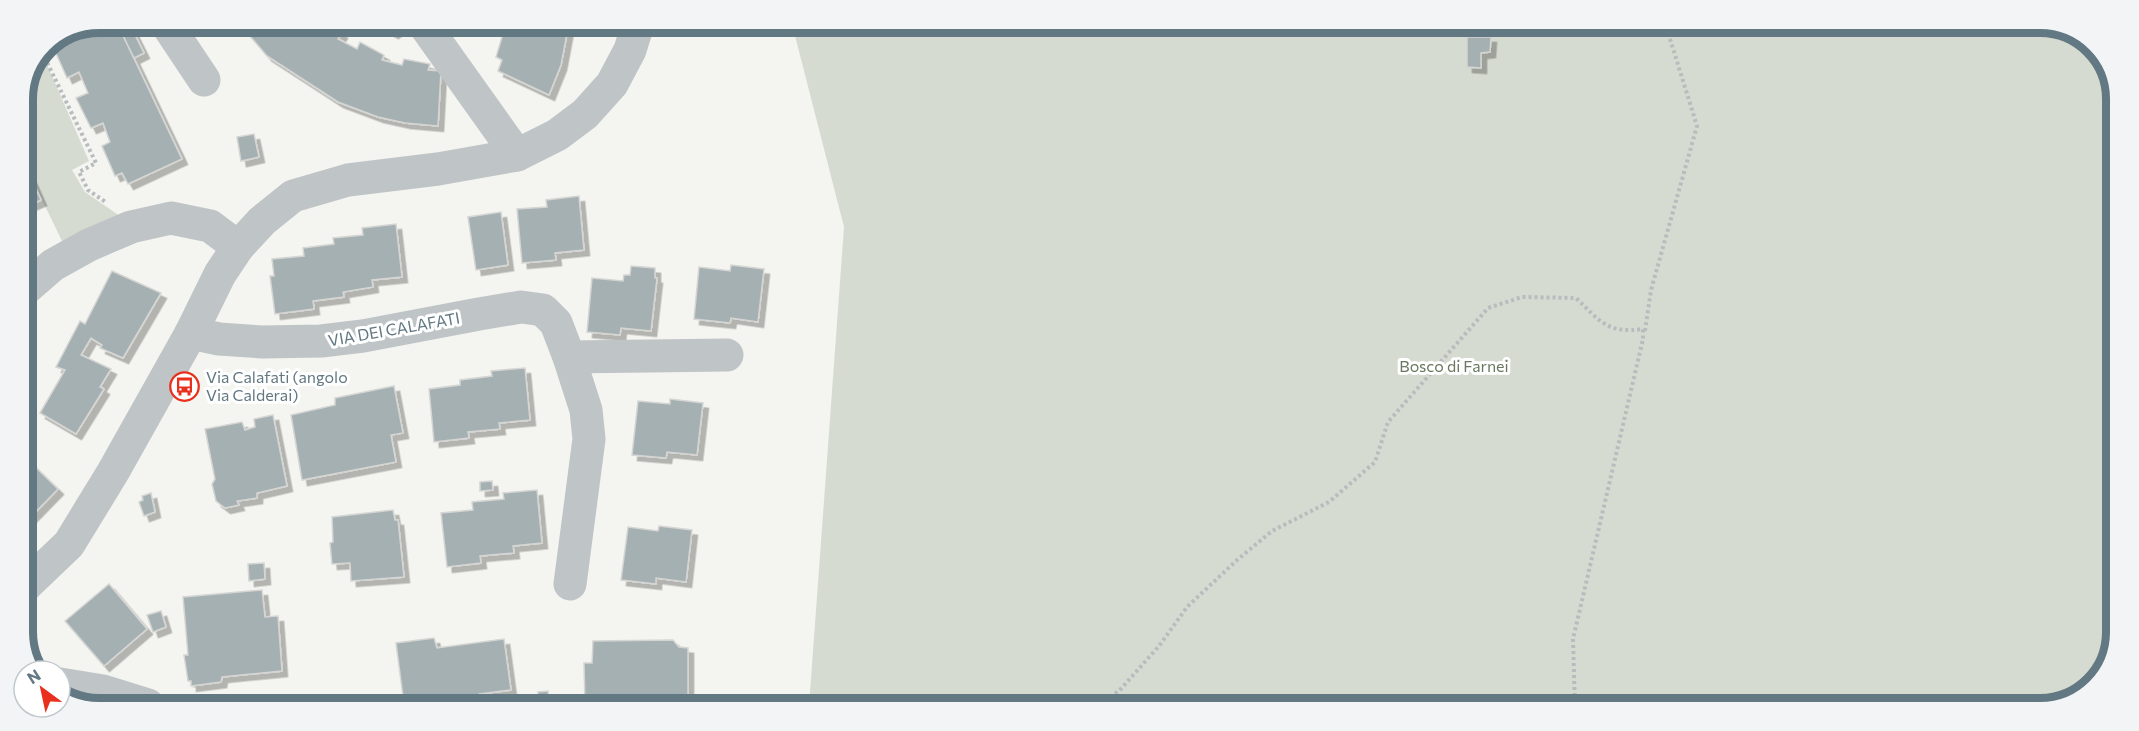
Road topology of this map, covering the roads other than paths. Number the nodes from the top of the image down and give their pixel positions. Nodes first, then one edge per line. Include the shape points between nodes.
1 (173, 33) edge
2 (430, 33) edge
3 (635, 33) edge
4 (204, 80) dead end
5 (517, 155) junction
6 (238, 247) junction
7 (33, 282) edge
8 (191, 333) junction
9 (727, 355) dead end
10 (569, 357) junction
11 (33, 578) edge
12 (570, 584) dead end
13 (72, 686) edge
14 (126, 698) edge

1 - 4 street
2 - 5 street
3 - 5 street via 612,84 585,114 557,135
5 - 6 street via 348,180 293,196
6 - 7 street via 210,226 171,218 131,227 89,244 53,265
6 - 8 street
8 - 10 street, VIA DEI CALAFATI via 262,342 321,341 521,308 543,310 556,323
8 - 11 street via 69,544
9 - 10 street
10 - 12 street, VIA DEI CALAFATI via 586,410 589,439
13 - 14 street

